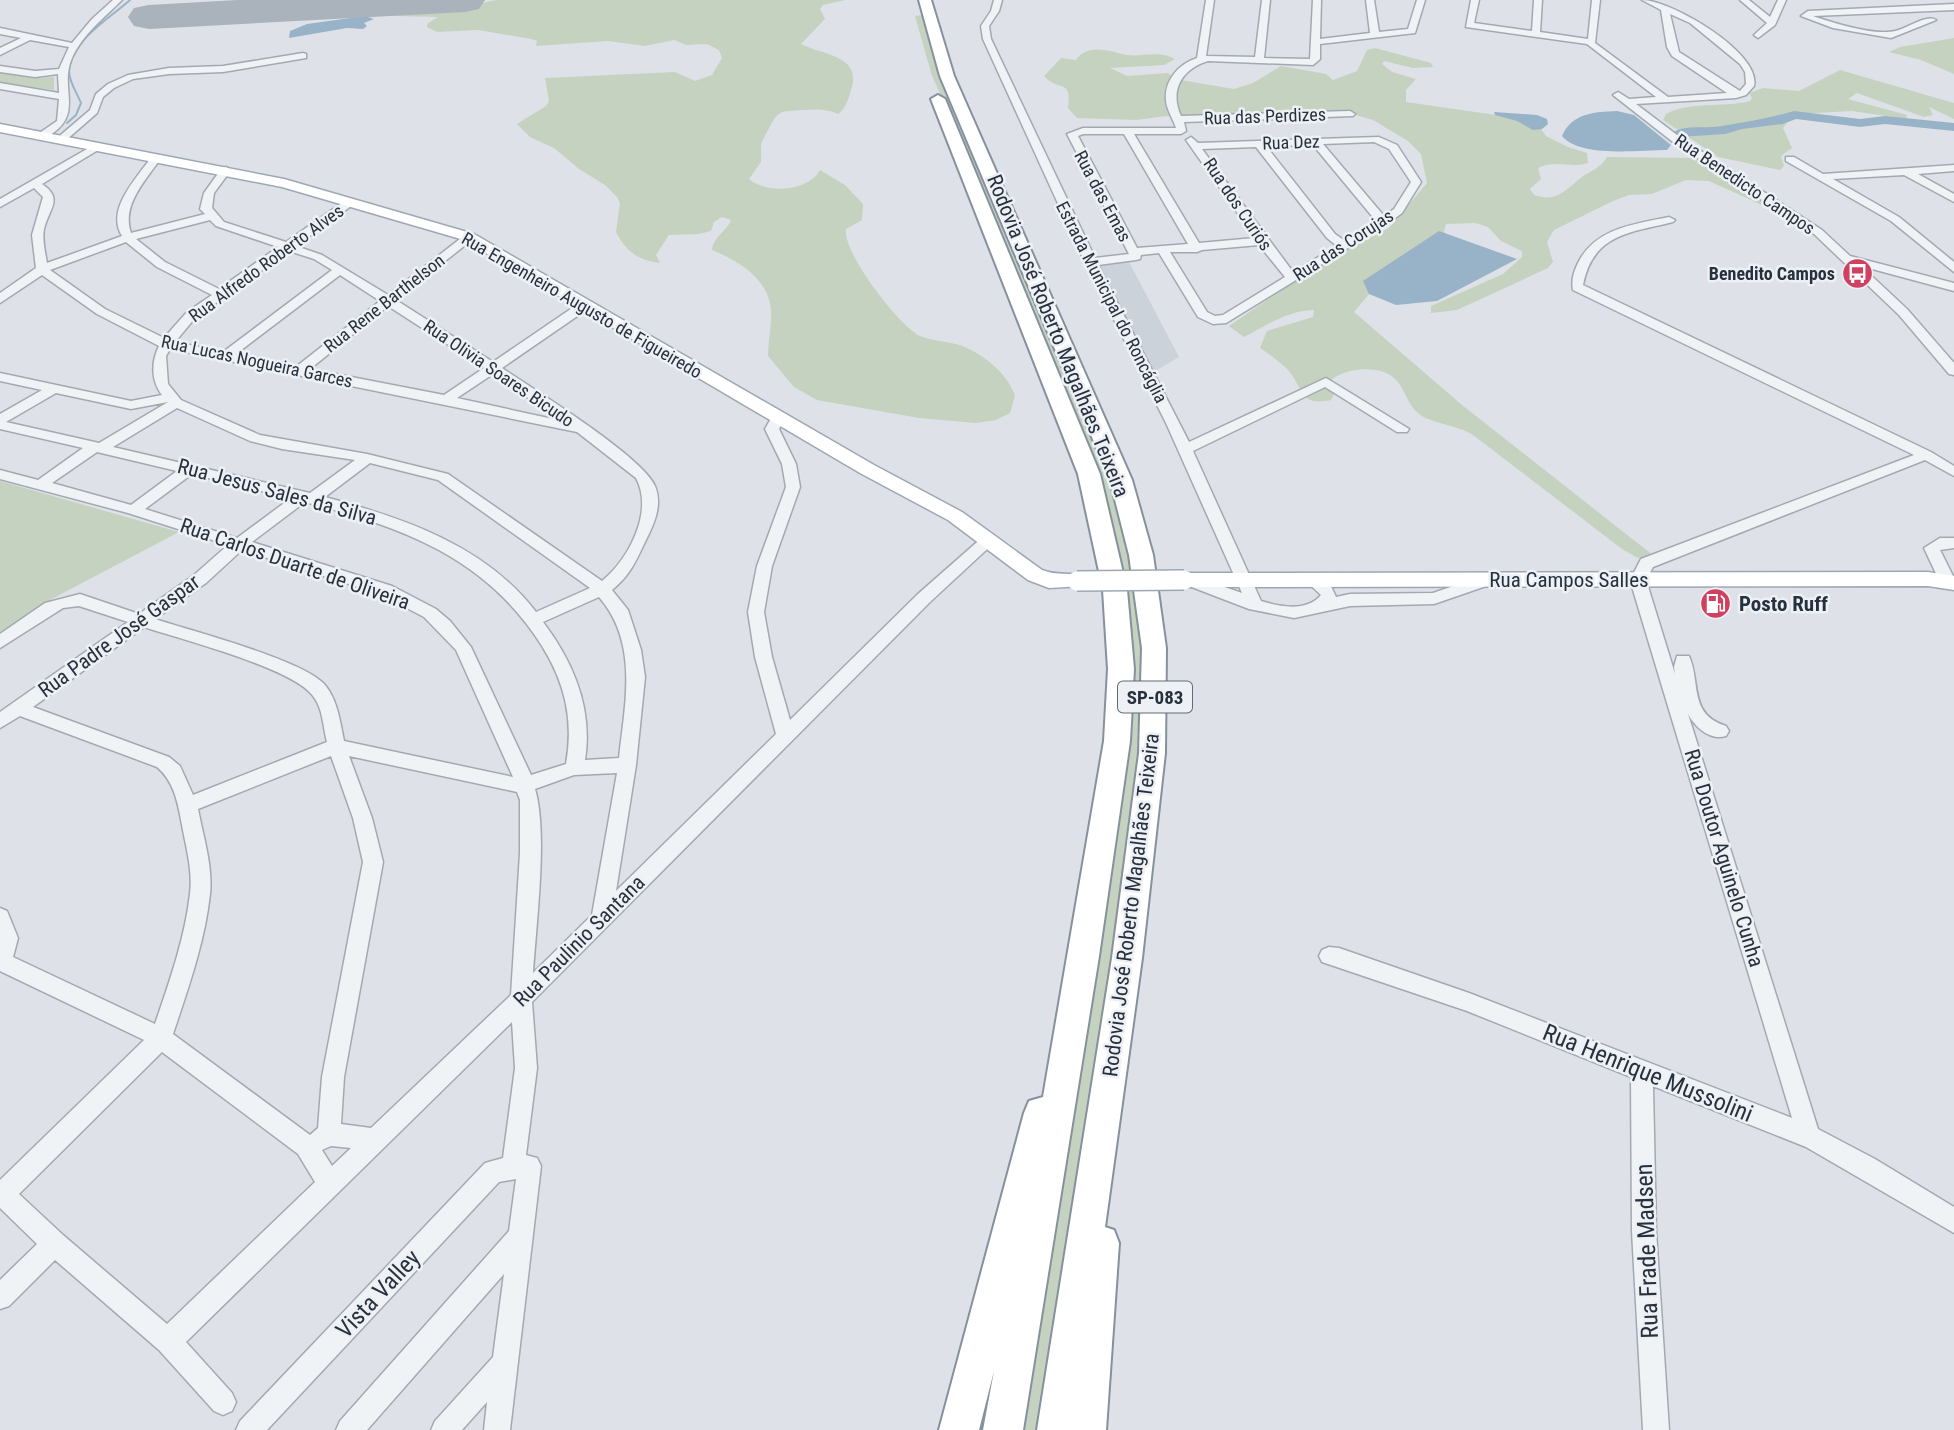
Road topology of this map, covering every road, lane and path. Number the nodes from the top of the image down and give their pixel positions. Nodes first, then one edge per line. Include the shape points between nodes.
1 (118, 0) edge
2 (909, 0) edge
3 (925, 0) edge
4 (998, 0) edge
5 (1210, 0) edge
6 (1266, 0) edge
7 (1317, 0) edge
8 (1370, 0) edge
9 (1421, 0) edge
10 (1475, 0) edge
11 (1538, 0) edge
12 (1596, 0) edge
13 (1646, 0) edge
14 (1744, 0) edge
15 (1782, 0) edge
16 (1954, 7) edge
17 (1665, 8) junction
18 (1932, 20) dead end
19 (1772, 23) junction
20 (0, 31) edge
21 (1536, 33) junction
22 (1758, 35) dead end
23 (1375, 36) junction
24 (27, 38) junction
25 (1316, 42) junction
26 (1590, 42) junction
27 (75, 46) junction
28 (0, 52) edge
29 (303, 56) dead end
30 (1205, 59) junction
31 (1259, 60) junction
32 (0, 69) edge
33 (223, 69) junction
34 (243, 69) dead end
35 (63, 71) junction
36 (0, 86) edge
37 (1736, 95) junction
38 (63, 97) junction
39 (1666, 100) junction
40 (1350, 114) dead end
41 (1180, 125) junction
42 (0, 128) edge
43 (1128, 131) junction
44 (43, 136) junction
45 (61, 139) junction
46 (1315, 141) junction
47 (1383, 141) joint
48 (1258, 143) junction
49 (1198, 146) junction
50 (98, 147) junction
51 (156, 158) junction
52 (1790, 159) dead end
53 (1954, 168) edge
54 (226, 170) junction
55 (1906, 171) junction
56 (1821, 177) junction
57 (35, 184) junction
58 (1954, 199) edge
59 (350, 202) junction
60 (0, 204) edge
61 (210, 216) junction
62 (1669, 220) dead end
63 (1384, 222) junction
64 (469, 237) junction
65 (129, 238) junction
66 (1263, 241) junction
67 (1345, 246) junction
68 (286, 247) junction
69 (1198, 248) junction
70 (1163, 251) junction
71 (1134, 253) junction
72 (1089, 258) junction
73 (1848, 259) junction
74 (1954, 268) edge
75 (43, 269) junction
76 (340, 270) junction
77 (1293, 279) junction
78 (1954, 287) edge
79 (220, 294) junction
80 (0, 299) edge
81 (388, 300) junction
82 (586, 306) junction
83 (166, 344) junction
84 (227, 355) junction
85 (493, 368) junction
86 (300, 370) junction
87 (1954, 370) edge
88 (0, 376) edge
89 (55, 388) junction
90 (446, 400) junction
91 (173, 401) junction
92 (560, 414) junction
93 (778, 418) junction
94 (541, 422) junction
95 (0, 423) edge
96 (1402, 429) dead end
97 (584, 430) junction
98 (99, 446) junction
99 (1183, 450) junction
100 (1926, 455) junction
101 (367, 458) junction
102 (189, 468) junction
103 (1954, 472) edge
104 (0, 474) edge
105 (41, 484) junction
106 (309, 497) junction
107 (133, 510) junction
108 (989, 540) junction
109 (1954, 543) edge
110 (239, 544) junction
111 (1186, 580) junction
112 (1486, 580) junction
113 (1638, 580) junction
114 (1314, 581) junction
115 (1244, 582) junction
116 (1270, 582) junction
117 (1951, 582) edge
118 (602, 589) junction
119 (1255, 605) junction
120 (1322, 606) junction
121 (533, 620) junction
122 (140, 621) junction
123 (0, 642) edge
124 (1683, 660) dead end
125 (18, 708) junction
126 (0, 721) edge
127 (1720, 731) dead end
128 (785, 733) junction
129 (336, 746) junction
130 (627, 765) junction
131 (574, 768) junction
132 (524, 785) junction
133 (188, 805) junction
134 (0, 917) edge
135 (602, 917) junction
136 (1084, 956) junction
137 (1329, 956) dead end
138 (1127, 958) junction
139 (1, 961) edge
140 (521, 999) junction
141 (161, 1038) junction
142 (1642, 1071) junction
143 (329, 1134) junction
144 (1809, 1137) junction
145 (374, 1140) junction
146 (306, 1146) junction
147 (513, 1168) junction
148 (330, 1184) junction
149 (2, 1193) edge
150 (1954, 1221) edge
151 (520, 1237) junction
152 (54, 1244) junction
153 (0, 1297) edge
154 (168, 1341) junction
155 (506, 1362) junction
156 (223, 1402) dead end
157 (249, 1430) edge
158 (349, 1430) edge
159 (444, 1430) edge
160 (497, 1430) edge
161 (959, 1430) edge
162 (1003, 1430) edge
163 (1057, 1430) edge
164 (1086, 1430) edge
165 (1656, 1430) edge

1 - 27 street
2 - 136 highway, Rodovia José Roberto Magalhães Teixeira / SP-083 via 930,80 1089,474 1115,590 1121,669 1118,729
3 - 138 highway, Rodovia José Roberto Magalhães Teixeira / SP-083 via 947,76 1104,435 1141,555 1154,648 1154,715
4 - 72 street, Estrada Municipal do Roncáglia via 985,26 987,39
5 - 30 street via 1201,54
6 - 31 street
7 - 25 street
8 - 23 street
9 - 23 street via 1414,29
10 - 21 street via 1469,25
11 - 21 street
12 - 26 street
13 - 17 street
14 - 19 street
15 - 19 street
16 - 18 street via 1805,16 1885,35
17 - 37 street via 1675,54
17 - 37 street via 1693,21 1747,66 1750,87
19 - 22 street
20 - 24 street
21 - 26 street
23 - 25 street
24 - 27 street
24 - 28 street
25 - 31 street via 1315,59 1308,64
26 - 39 street
27 - 35 street
29 - 33 street
30 - 31 street
30 - 41 street via 1174,76 1170,98
32 - 35 street via 34,74
33 - 34 street
33 - 45 street via 150,72 118,82 99,96 94,111
35 - 38 street
36 - 38 street
37 - 39 street
38 - 44 street via 61,123
39 - 73 street, Rua Benedicto Campos via 1623,98 1724,172 1787,210
40 - 41 street, Rua das Perdizes
41 - 43 street, Rua das Perdizes
41 - 49 street, Rua dos Curiós
42 - 44 main road, Rua Engenheiro Augusto de Figueiredo
43 - 69 street
43 - 71 street, Rua das Emas via 1072,134
44 - 45 main road, Rua Engenheiro Augusto de Figueiredo
45 - 50 main road, Rua Engenheiro Augusto de Figueiredo
46 - 47 street, Rua Dez
46 - 48 street, Rua Dez
46 - 63 street
47 - 63 street, Rua das Corujas via 1393,147 1416,182 1398,211
48 - 49 street, Rua Dez
48 - 67 street via 1331,236
49 - 66 street, Rua dos Curiós
50 - 51 main road, Rua Engenheiro Augusto de Figueiredo
50 - 57 street
51 - 54 main road, Rua Engenheiro Augusto de Figueiredo
51 - 65 street via 125,211 122,221
52 - 56 street
53 - 55 street
54 - 59 main road, Rua Engenheiro Augusto de Figueiredo
54 - 61 street via 209,193 206,209
55 - 56 street
55 - 58 street
56 - 74 street via 1895,219
57 - 60 street
57 - 75 street via 48,192 50,199 38,234
59 - 64 main road, Rua Engenheiro Augusto de Figueiredo
59 - 68 street, Rua Alfredo Roberto Alves
61 - 65 street
61 - 68 street, Rua Olivia Soares Bicudo via 220,224
62 - 100 street via 1605,237 1591,248 1579,268 1577,287
63 - 67 street, Rua das Corujas
64 - 81 street, Rua Rene Barthelson
64 - 82 main road, Rua Engenheiro Augusto de Figueiredo
65 - 75 street
65 - 79 street via 147,255
66 - 69 street
66 - 77 street, Rua dos Curiós
67 - 77 street, Rua das Corujas
68 - 76 street, Rua Olivia Soares Bicudo
68 - 79 street, Rua Alfredo Roberto Alves
69 - 70 street
70 - 71 street
70 - 77 street, Rua das Corujas via 1202,314 1213,320 1226,319
71 - 72 street
72 - 99 street, Estrada Municipal do Roncáglia
73 - 78 street
73 - 87 street, Rua Benedicto Campos
75 - 80 street
75 - 83 street, Rua Lucas Nogueira Garces via 103,312
76 - 81 street, Rua Olivia Soares Bicudo
76 - 84 street
79 - 83 street, Rua Alfredo Roberto Alves via 191,315
81 - 85 street, Rua Olivia Soares Bicudo
81 - 86 street, Rua Rene Barthelson
82 - 85 street
82 - 93 main road, Rua Engenheiro Augusto de Figueiredo
83 - 84 street, Rua Lucas Nogueira Garces
83 - 91 street, Rua Alfredo Roberto Alves via 159,376
84 - 86 street, Rua Lucas Nogueira Garces
85 - 90 street
85 - 92 street, Rua Olivia Soares Bicudo
86 - 90 street, Rua Lucas Nogueira Garces
88 - 89 street
89 - 91 street via 131,405
89 - 95 street
90 - 94 street, Rua Lucas Nogueira Garces
91 - 98 street
91 - 101 street via 255,438
92 - 94 street
92 - 97 street, Rua Olivia Soares Bicudo
93 - 108 main road, Rua Engenheiro Augusto de Figueiredo via 955,516
93 - 128 street via 772,429 787,455 793,487 764,570 756,611
94 - 97 street, Rua Lucas Nogueira Garces
95 - 98 street, Rua Jesus Sales da Silva
96 - 99 street via 1326,382
97 - 118 street, Rua Olivia Soares Bicudo via 633,467 649,488 651,505 635,551 622,573
98 - 102 street, Rua Jesus Sales da Silva
98 - 105 street
99 - 115 street, Estrada Municipal do Roncáglia
100 - 103 street
100 - 113 street via 1647,563
101 - 106 street, Rua Padre José Gaspar
101 - 118 street via 454,483
102 - 106 street, Rua Jesus Sales da Silva
102 - 107 street
104 - 105 street, Rua Carlos Duarte de Oliveira
105 - 107 street, Rua Carlos Duarte de Oliveira
106 - 110 street, Rua Padre José Gaspar
106 - 121 street, Rua Jesus Sales da Silva via 399,526 480,566 503,584
107 - 110 street, Rua Carlos Duarte de Oliveira
108 - 111 main road, Rua Engenheiro Augusto de Figueiredo, bridge via 1035,575 1049,580
108 - 128 street, Rua Paulinio Santana
109 - 117 street via 1932,548
110 - 122 street, Rua Padre José Gaspar
110 - 132 street, Rua Carlos Duarte de Oliveira via 386,590 411,600 444,625 463,647
111 - 115 main road, Rua Campos Salles
111 - 119 street via 1224,590
112 - 113 main road, Rua Campos Salles
112 - 114 main road, Rua Campos Salles
112 - 120 street via 1434,598 1350,600
113 - 117 main road, Rua Campos Salles
113 - 144 street, Rua Doutor Aguinelo Cunha
114 - 116 main road, Rua Campos Salles
114 - 120 street via 1329,595
115 - 116 main road, Rua Campos Salles
115 - 119 street, Estrada Municipal do Roncáglia
116 - 119 street via 1255,590
118 - 121 street, Rua Olivia Soares Bicudo
118 - 130 street via 620,610 633,650 635,698
119 - 120 street via 1280,613
121 - 131 street, Rua Jesus Sales da Silva via 560,665 577,708
122 - 123 street via 70,600 51,607
122 - 125 street, Rua Padre José Gaspar
122 - 129 street via 304,677 325,699
124 - 127 street via 1697,717
125 - 126 street, Rua Padre José Gaspar
125 - 133 street via 163,762 174,771
128 - 135 street, Rua Paulinio Santana
129 - 132 street via 492,783
129 - 133 street
129 - 143 street via 370,840 373,862 333,1077
130 - 131 street
130 - 135 street
131 - 132 street
132 - 140 street, Rua Carlos Duarte de Oliveira via 531,824
133 - 141 street via 200,894 182,976
134 - 139 street via 8,938
135 - 140 street, Rua Paulinio Santana
136 - 161 highway
136 - 162 highway, Rodovia José Roberto Magalhães Teixeira / SP-083
137 - 142 street, Rua Henrique Mussolini via 1434,988
138 - 163 highway, Rodovia José Roberto Magalhães Teixeira / SP-083
138 - 164 highway
139 - 141 street
140 - 145 street, Rua Paulinio Santana
140 - 147 street, Rua Carlos Duarte de Oliveira via 526,1068
141 - 146 street
141 - 149 street
142 - 144 street, Rua Henrique Mussolini
142 - 165 street, Rua Frade Madsen via 1644,1231
143 - 145 street
143 - 146 street
144 - 150 street, Rua Henrique Mussolini via 1878,1172
145 - 148 street, Rua Paulinio Santana
146 - 148 street
147 - 151 street via 529,1166
147 - 157 street, Vista Valley via 493,1171
148 - 154 street, Rua Paulinio Santana
149 - 152 street
151 - 155 street
151 - 158 street
152 - 153 street
152 - 154 street
154 - 156 street
155 - 159 street
155 - 160 street

